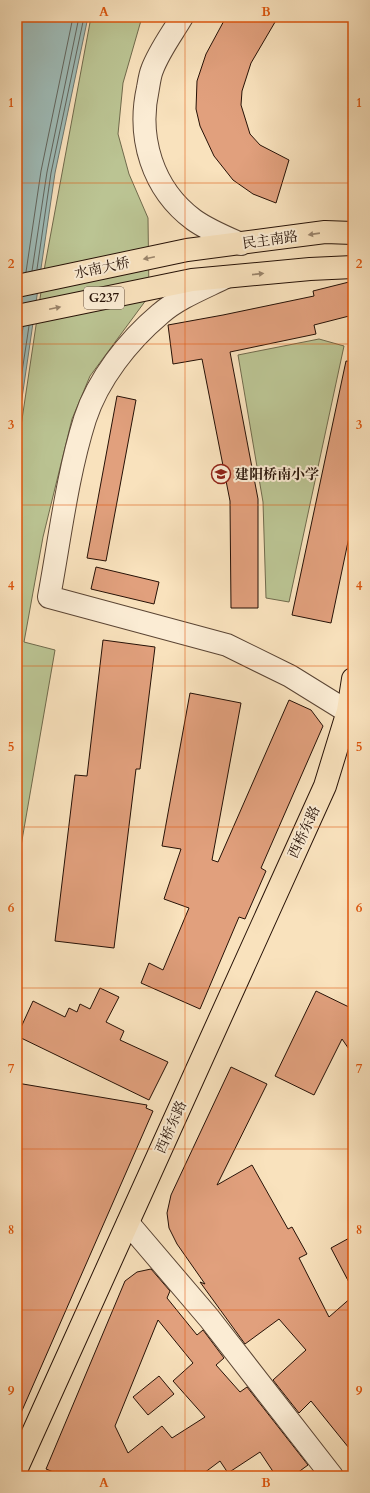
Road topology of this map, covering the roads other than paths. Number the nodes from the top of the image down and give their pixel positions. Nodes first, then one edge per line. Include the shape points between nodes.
1 (182, 17) edge
2 (353, 233) edge
3 (241, 244) junction
4 (187, 250) joint
5 (353, 267) edge
6 (227, 277) junction
7 (17, 286) edge
8 (17, 316) edge
9 (353, 679) edge
10 (351, 708) edge
11 (128, 1223) junction
12 (17, 1468) edge
13 (332, 1476) edge

1 - 3 street via 152,70 144,107 148,153 158,180 174,202 199,223
2 -> 3 main road, 民主南路 / G237 via 325,232
3 - 4 main road, 民主南路 / G237
4 -> 7 main road, 水南大桥 / G237
6 -> 5 main road, G237 via 310,268
8 -> 6 main road, G237 via 192,280
6 - 10 street via 161,313 115,362 101,386 86,418 74,464 49,597 227,645
9 - 10 main road, 西桥东路
10 - 11 main road, 西桥东路 via 325,786
11 - 12 main road, 西桥东路
11 - 13 street via 209,1318

